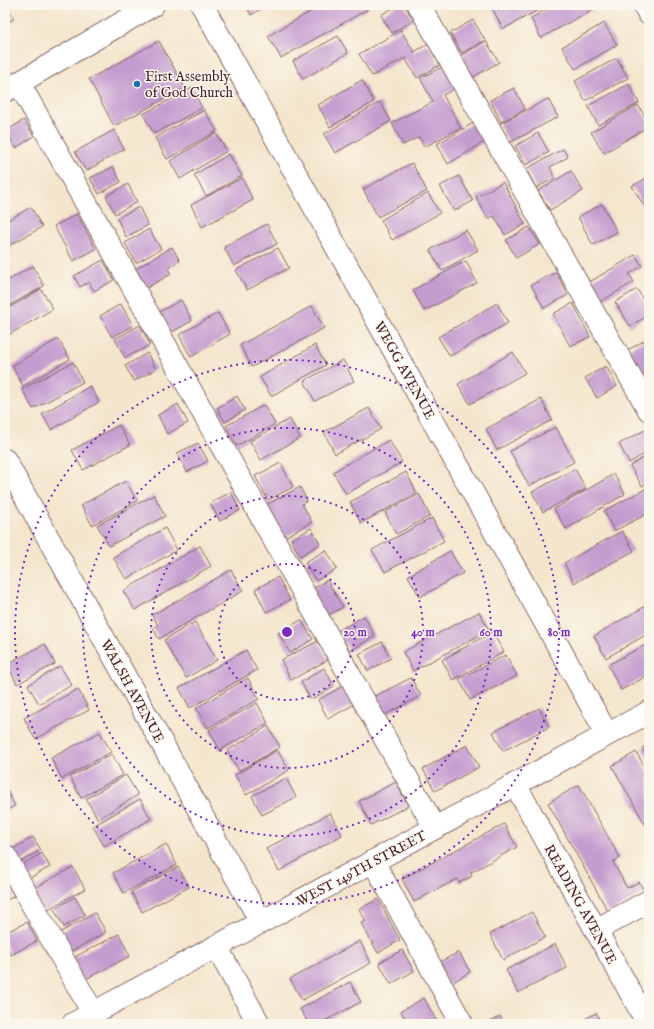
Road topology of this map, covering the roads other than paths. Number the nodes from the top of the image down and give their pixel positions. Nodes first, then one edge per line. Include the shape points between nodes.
1 (153, 5) edge
2 (202, 5) edge
3 (419, 5) edge
4 (644, 5) edge
5 (649, 14) edge
6 (12, 87) edge
7 (649, 410) edge
8 (5, 460) edge
9 (649, 712) edge
10 (607, 734) junction
11 (515, 784) junction
12 (435, 828) junction
13 (5, 856) edge
14 (373, 861) junction
15 (649, 901) edge
16 (262, 922) junction
17 (596, 930) junction
18 (216, 946) junction
19 (93, 1013) junction
20 (73, 1024) edge
21 (259, 1024) edge
22 (462, 1024) edge
23 (648, 1024) edge

1 - 6 street
2 - 10 street, WEGG AVENUE
3 - 7 street
4 - 5 street
6 - 12 street
8 - 16 street, WALSH AVENUE
9 - 10 street, WEST 149TH STREET
10 - 11 street, WEST 149TH STREET
11 - 12 street, WEST 149TH STREET
11 - 17 street, READING AVENUE
12 - 14 street, WEST 149TH STREET
13 - 19 street
14 - 16 street, WEST 149TH STREET
14 - 22 street
15 - 17 street
16 - 18 street, WEST 149TH STREET
17 - 23 street, READING AVENUE
18 - 19 street, WEST 149TH STREET
18 - 21 street
19 - 20 street, WEST 149TH STREET

